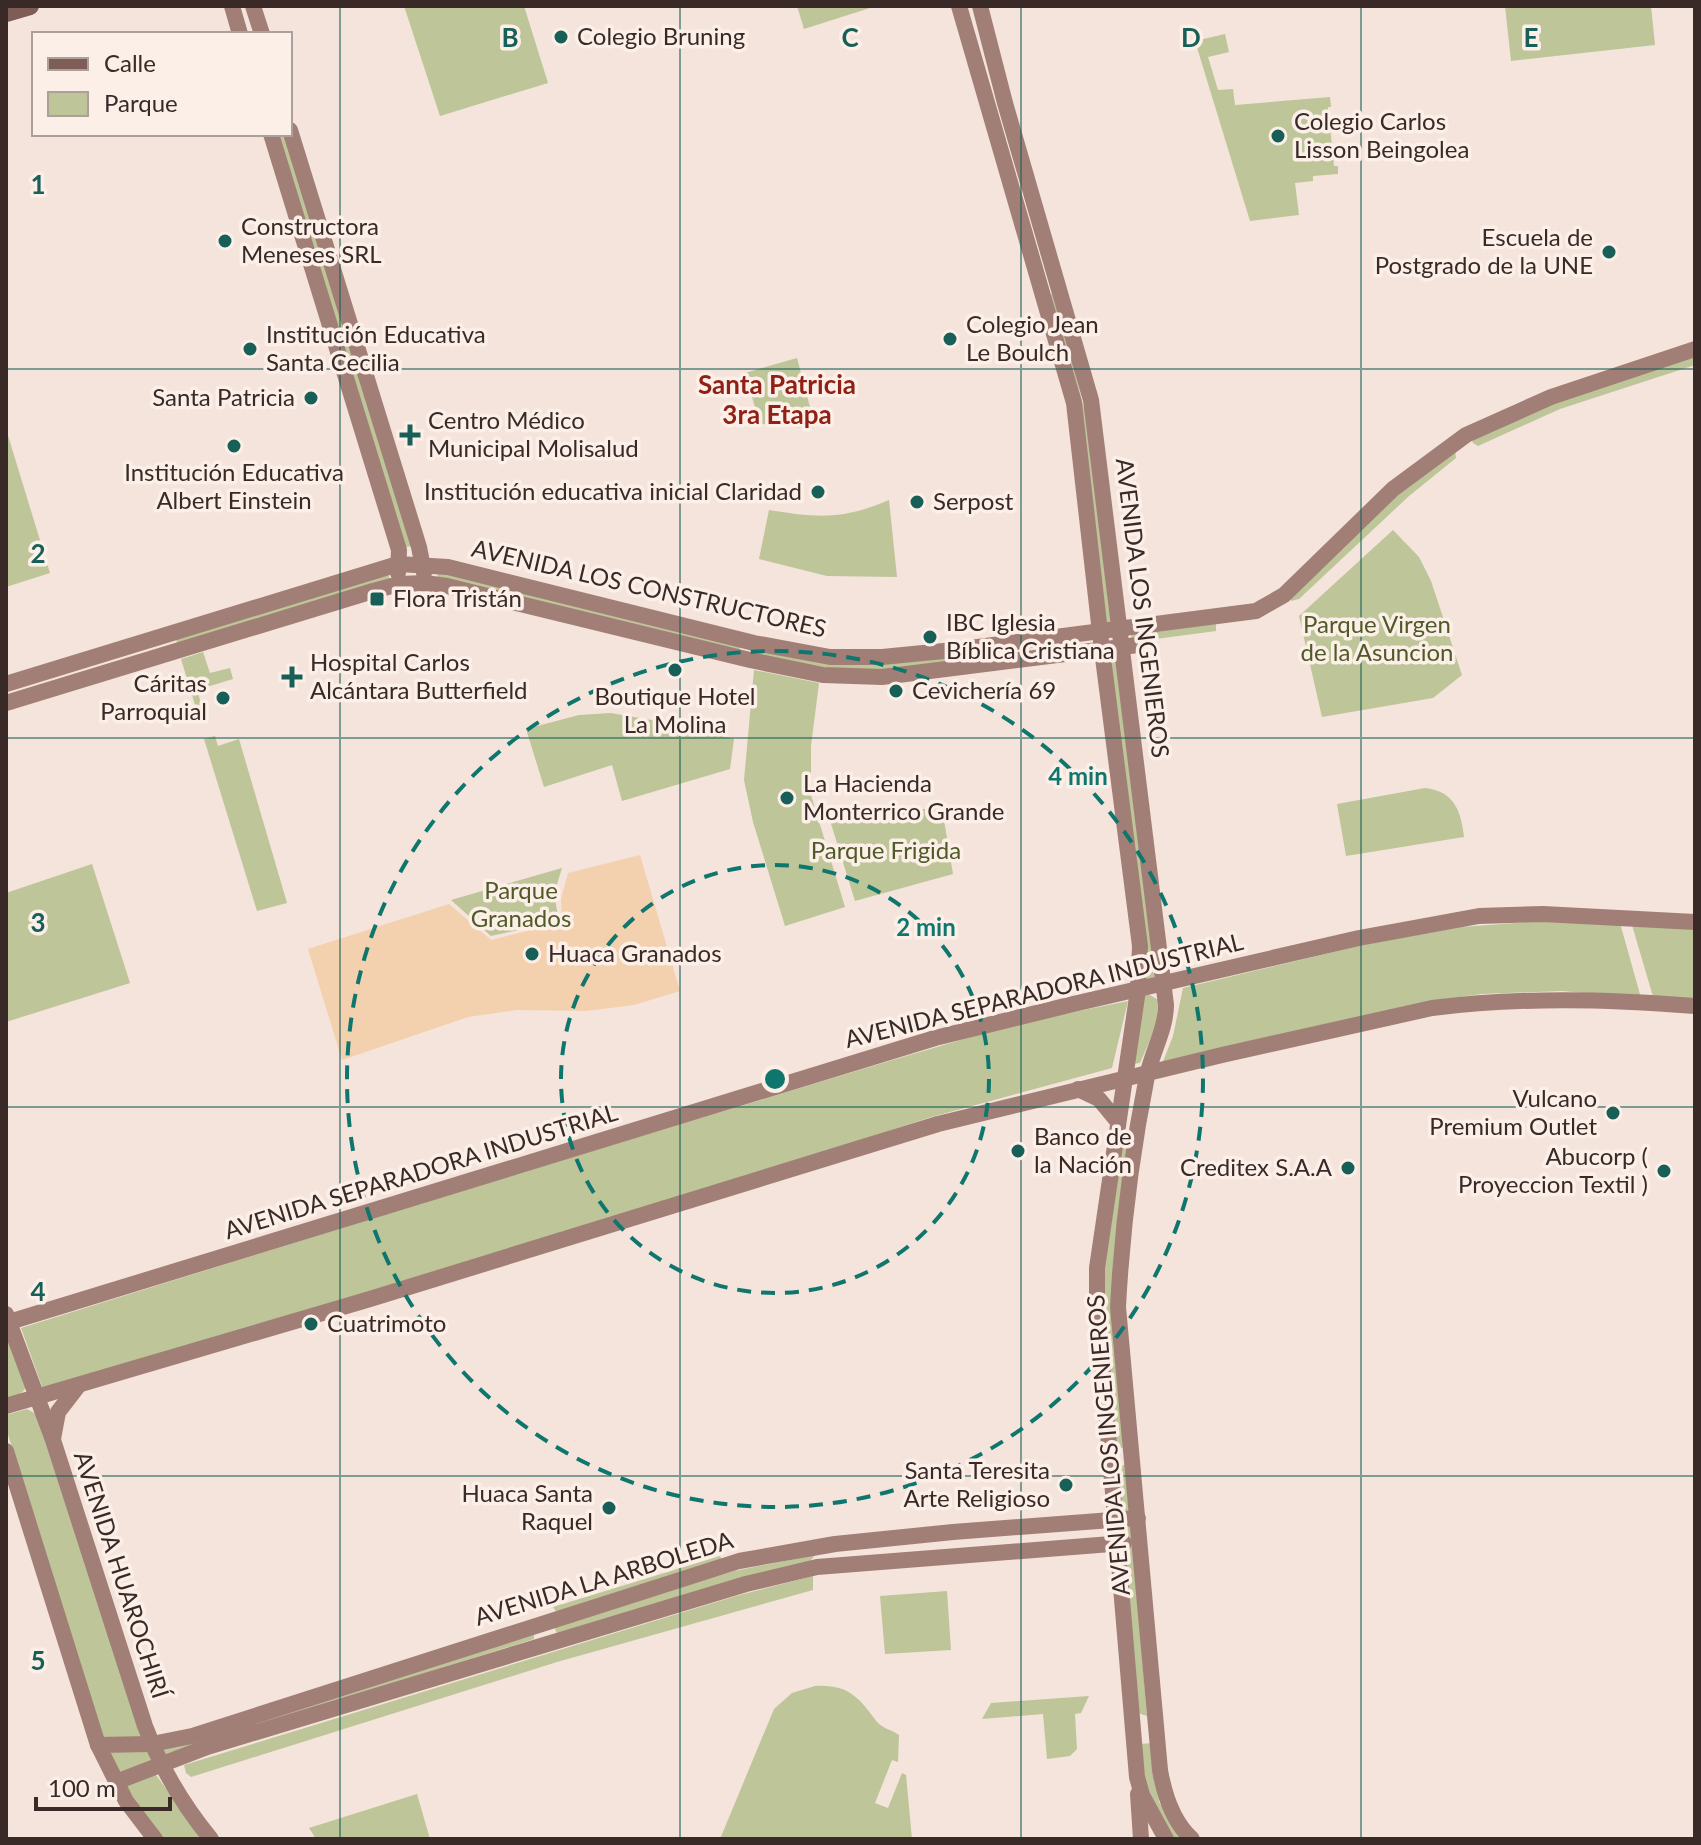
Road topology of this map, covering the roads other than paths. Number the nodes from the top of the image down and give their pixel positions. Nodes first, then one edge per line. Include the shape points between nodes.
1 (30, 6) edge
2 (232, 6) edge
3 (253, 6) edge
4 (959, 6) edge
5 (980, 6) edge
6 (6, 13) edge
7 (239, 32) edge
8 (261, 32) edge
9 (272, 136) edge
10 (292, 136) edge
11 (1695, 349) edge
12 (398, 564) junction
13 (424, 564) junction
14 (425, 583) junction
15 (399, 584) junction
16 (1120, 629) junction
17 (1100, 632) junction
18 (1130, 646) junction
19 (1102, 650) junction
20 (6, 684) edge
21 (6, 703) edge
22 (1695, 922) edge
23 (1159, 960) junction
24 (1189, 979) junction
25 (1163, 985) junction
26 (1138, 990) junction
27 (1695, 1006) edge
28 (1147, 1072) junction
29 (1123, 1078) junction
30 (1078, 1089) junction
31 (1118, 1124) junction
32 (1138, 1128) junction
33 (7, 1320) edge
34 (78, 1386) junction
35 (36, 1398) junction
36 (6, 1406) edge
37 (53, 1440) junction
38 (6, 1451) edge
39 (1138, 1518) junction
40 (1115, 1520) junction
41 (1140, 1541) junction
42 (1117, 1544) junction
43 (140, 1712) junction
44 (192, 1736) junction
45 (152, 1744) junction
46 (98, 1745) junction
47 (161, 1766) junction
48 (1137, 1777) junction
49 (116, 1782) junction
50 (155, 1839) edge
51 (211, 1839) edge
52 (1141, 1839) edge
53 (1166, 1839) edge
54 (1192, 1839) edge

1 - 6 main road
2 - 7 street
3 - 8 street
4 - 17 street, AVENIDA LOS INGENIEROS via 1074,403
5 - 16 street, AVENIDA LOS INGENIEROS via 1091,400
9 - 12 street via 399,550
10 - 13 street
11 - 16 street, AVENIDA LOS CONSTRUCTORES via 1551,397 1466,435 1393,489 1270,604 1245,613
12 - 13 street, AVENIDA LOS CONSTRUCTORES
12 - 15 street
12 - 20 street, AVENIDA LOS CONSTRUCTORES
13 - 14 street
13 - 17 street, AVENIDA LOS CONSTRUCTORES via 830,657 882,657
14 - 15 street, AVENIDA LOS CONSTRUCTORES
14 - 19 street, AVENIDA LOS CONSTRUCTORES via 823,675 882,677
15 - 21 street, AVENIDA LOS CONSTRUCTORES
16 - 17 street, AVENIDA LOS CONSTRUCTORES
16 - 18 street, AVENIDA LOS INGENIEROS
17 - 19 street, AVENIDA LOS INGENIEROS
18 - 19 street, AVENIDA LOS CONSTRUCTORES
18 - 23 street, AVENIDA LOS INGENIEROS
19 - 26 street, AVENIDA LOS INGENIEROS via 1140,946
22 - 24 street, AVENIDA SEPARADORA INDUSTRIAL via 1479,916
23 - 24 street
23 - 25 street, AVENIDA LOS INGENIEROS
24 - 25 street, AVENIDA SEPARADORA INDUSTRIAL
25 - 26 street, AVENIDA SEPARADORA INDUSTRIAL
25 - 28 street, AVENIDA LOS INGENIEROS via 1166,1014
26 - 29 street, AVENIDA LOS INGENIEROS
26 - 33 street, AVENIDA SEPARADORA INDUSTRIAL via 935,1038
27 - 28 street via 1581,999 1480,1002 1432,1008
28 - 29 street
28 - 32 street, AVENIDA LOS INGENIEROS
29 - 30 street
29 - 31 street, AVENIDA LOS INGENIEROS
30 - 31 street via 1099,1099
30 - 34 street via 938,1124
31 - 32 street via 1125,1131
31 - 40 street, AVENIDA LOS INGENIEROS via 1097,1268
32 - 39 street, AVENIDA LOS INGENIEROS via 1118,1307
33 - 35 street, AVENIDA HUAROCHIRÍ
34 - 35 street
34 - 37 street via 58,1412
35 - 36 street
35 - 37 street, AVENIDA HUAROCHIRÍ
37 - 43 street, AVENIDA HUAROCHIRÍ
38 - 46 street
39 - 40 street, AVENIDA LA ARBOLEDA
39 - 41 street, AVENIDA LOS INGENIEROS
40 - 42 street, AVENIDA LOS INGENIEROS
40 - 44 street, AVENIDA LA ARBOLEDA via 849,1542 739,1561
41 - 42 street, AVENIDA LA ARBOLEDA
41 - 54 street, AVENIDA LOS INGENIEROS via 1160,1770 1169,1803
42 - 47 street, AVENIDA LA ARBOLEDA via 817,1567 207,1747
42 - 48 street, AVENIDA LOS INGENIEROS
43 - 44 street via 157,1729
43 - 45 street, AVENIDA HUAROCHIRÍ
44 - 45 street, AVENIDA LA ARBOLEDA
45 - 46 street, AVENIDA LA ARBOLEDA
45 - 47 street, AVENIDA HUAROCHIRÍ
46 - 49 street
47 - 49 street, AVENIDA LA ARBOLEDA
47 - 51 street, AVENIDA HUAROCHIRÍ
48 - 52 street
48 - 53 street, AVENIDA LOS INGENIEROS
49 - 50 street

